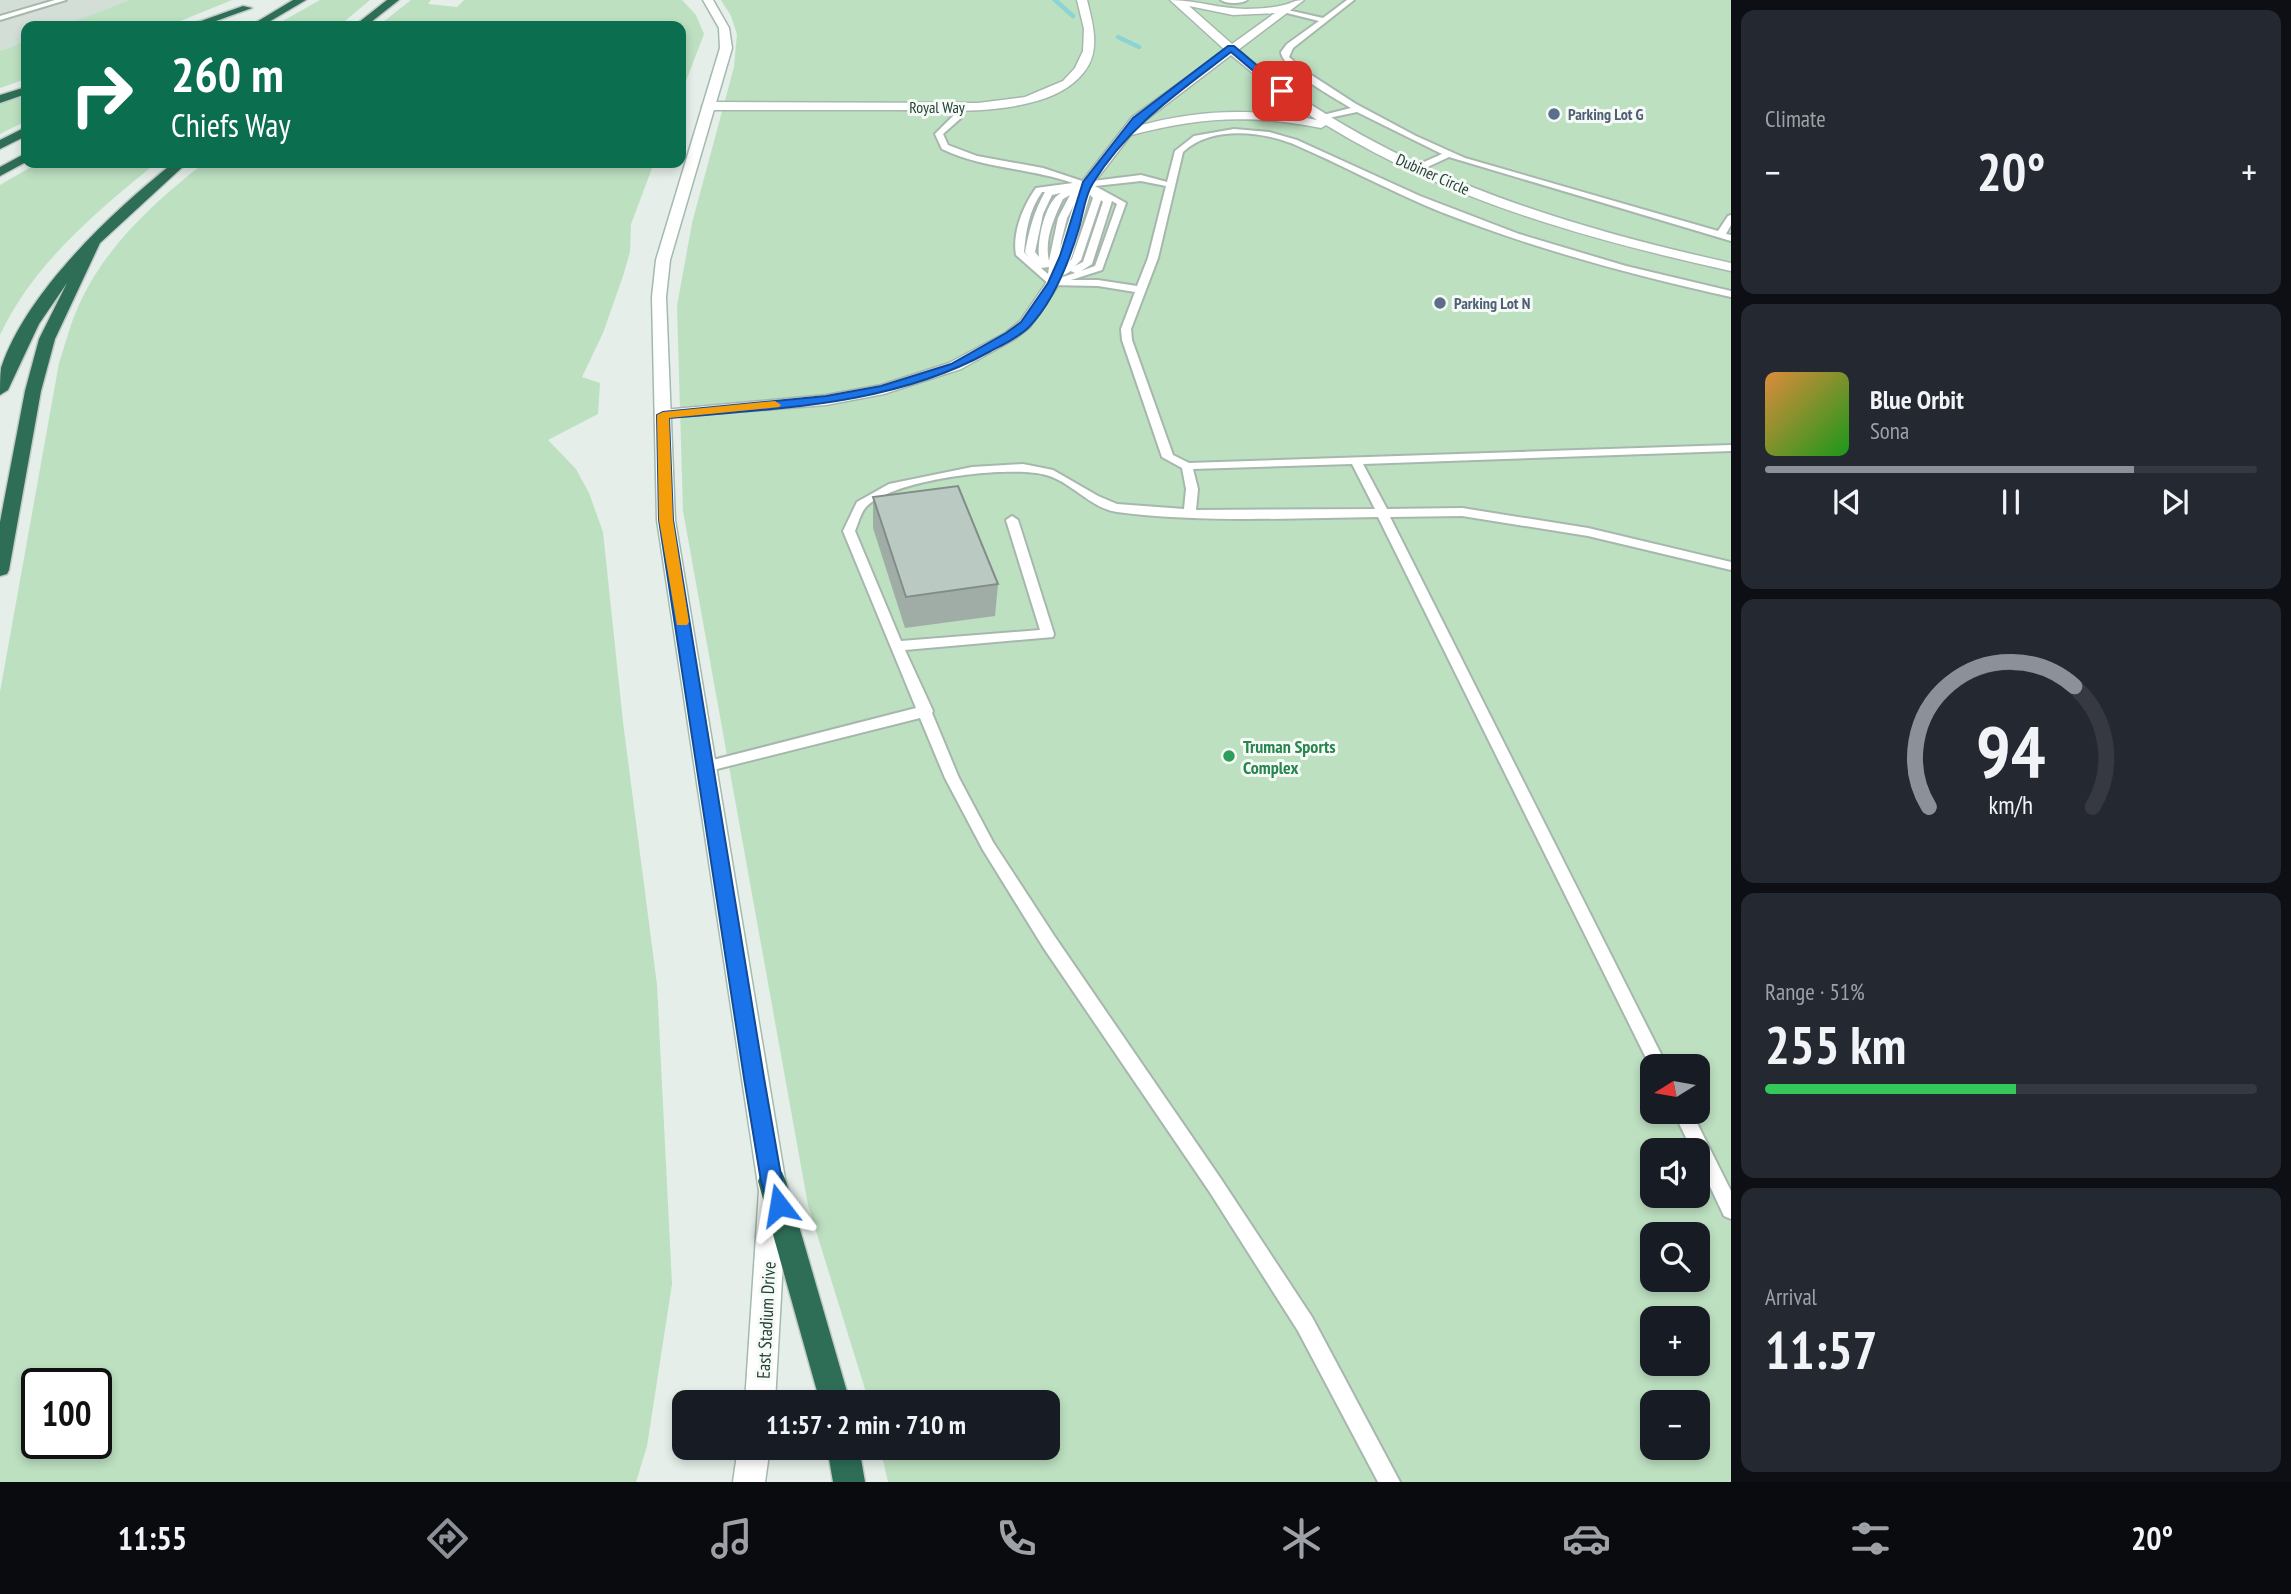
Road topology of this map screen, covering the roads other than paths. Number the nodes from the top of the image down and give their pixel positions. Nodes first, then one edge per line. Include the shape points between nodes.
1 (63, 0) edge
2 (301, 0) edge
3 (394, 0) edge
4 (708, 0) edge
5 (1082, 0) edge
6 (1175, 0) edge
7 (1180, 0) edge
8 (1224, 0) edge
9 (1244, 0) edge
10 (1351, 0) edge
11 (1291, 6) edge
12 (0, 18) edge
13 (1324, 20) junction
14 (207, 21) edge
15 (224, 21) edge
16 (264, 21) edge
17 (366, 21) edge
18 (1231, 48) junction
19 (21, 92) edge
20 (0, 99) edge
21 (708, 106) junction
22 (959, 108) junction
23 (1358, 109) junction
24 (1322, 118) junction
25 (1337, 127) junction
26 (21, 134) edge
27 (1124, 134) junction
28 (0, 145) edge
29 (1449, 154) junction
30 (21, 160) edge
31 (175, 168) edge
32 (1418, 168) junction
33 (0, 172) edge
34 (1087, 184) junction
35 (1171, 185) junction
36 (1731, 218) edge
37 (1720, 235) junction
38 (1731, 238) edge
39 (95, 239) junction
40 (1731, 267) edge
41 (1053, 283) junction
42 (1141, 290) junction
43 (1731, 295) edge
44 (0, 390) edge
45 (663, 415) junction
46 (1731, 448) edge
47 (1356, 460) junction
48 (1187, 466) junction
49 (1381, 512) junction
50 (1190, 514) junction
51 (1012, 520) dead end
52 (1731, 566) edge
53 (0, 570) edge
54 (899, 646) junction
55 (926, 711) junction
56 (705, 767) junction
57 (1653, 1054) edge
58 (1688, 1124) edge
59 (772, 1181) junction
60 (1731, 1210) edge
61 (761, 1390) edge
62 (832, 1390) edge
63 (752, 1460) edge
64 (845, 1460) edge
65 (749, 1482) edge
66 (849, 1482) edge
67 (1389, 1482) edge

1 - 12 lane
2 - 16 highway
3 - 17 highway
4 - 21 street, East Stadium Drive via 724,28 726,48
5 - 22 street, Royal Way via 1089,48 1073,81 1024,102
6 - 18 street, Dubiner Circle
7 - 11 street via 1232,13
8 - 9 lane
10 - 13 lane
11 - 13 lane
11 - 18 street
13 - 23 lane via 1288,47 1285,57
14 - 15 highway via 251,6
18 - 24 street, Dubiner Circle
18 - 27 street
19 - 20 highway
21 - 22 street, Royal Way
21 - 45 street, East Stadium Drive via 663,260 659,297
22 - 34 lane via 958,116 939,134 946,147 972,158
23 - 24 lane
23 - 29 lane
24 - 25 street, Dubiner Circle
25 - 27 street via 1231,112 1177,118
25 - 32 street, Dubiner Circle
26 - 28 highway
27 - 34 street
29 - 32 lane
29 - 37 lane via 1486,169
30 - 33 highway
31 - 39 highway
32 - 40 street, Dubiner Circle via 1572,226
34 - 35 lane via 1141,178
34 - 41 street
34 - 41 lane via 1059,197 1050,216 1041,253
34 - 41 lane via 1122,203 1099,268
34 - 41 lane via 1039,190 1029,202 1019,253
35 - 42 lane
35 - 43 lane via 1179,151 1186,143 1219,133 1283,137 1443,210 1512,236
36 - 37 lane
37 - 38 lane
39 - 44 highway via 41,306
39 - 53 highway via 47,339
41 - 42 lane
41 - 45 street via 1025,324 955,366 884,390 837,398
42 - 48 lane via 1126,329 1127,340 1168,457
45 - 56 street, East Stadium Drive via 666,520
46 - 47 lane
47 - 48 lane
47 - 49 lane
48 - 50 lane via 1192,489
49 - 50 lane
49 - 52 lane via 1462,512 1588,532
49 - 57 lane
50 - 54 lane via 1115,508 1053,473 1023,467 972,470 893,487 861,505 849,531
51 - 54 lane via 1048,634
54 - 55 lane
55 - 56 lane
55 - 67 lane via 952,778 988,846 1305,1324
56 - 59 street, East Stadium Drive
58 - 60 lane
59 - 61 street, East Stadium Drive
59 - 62 highway
63 - 65 street
64 - 66 highway

